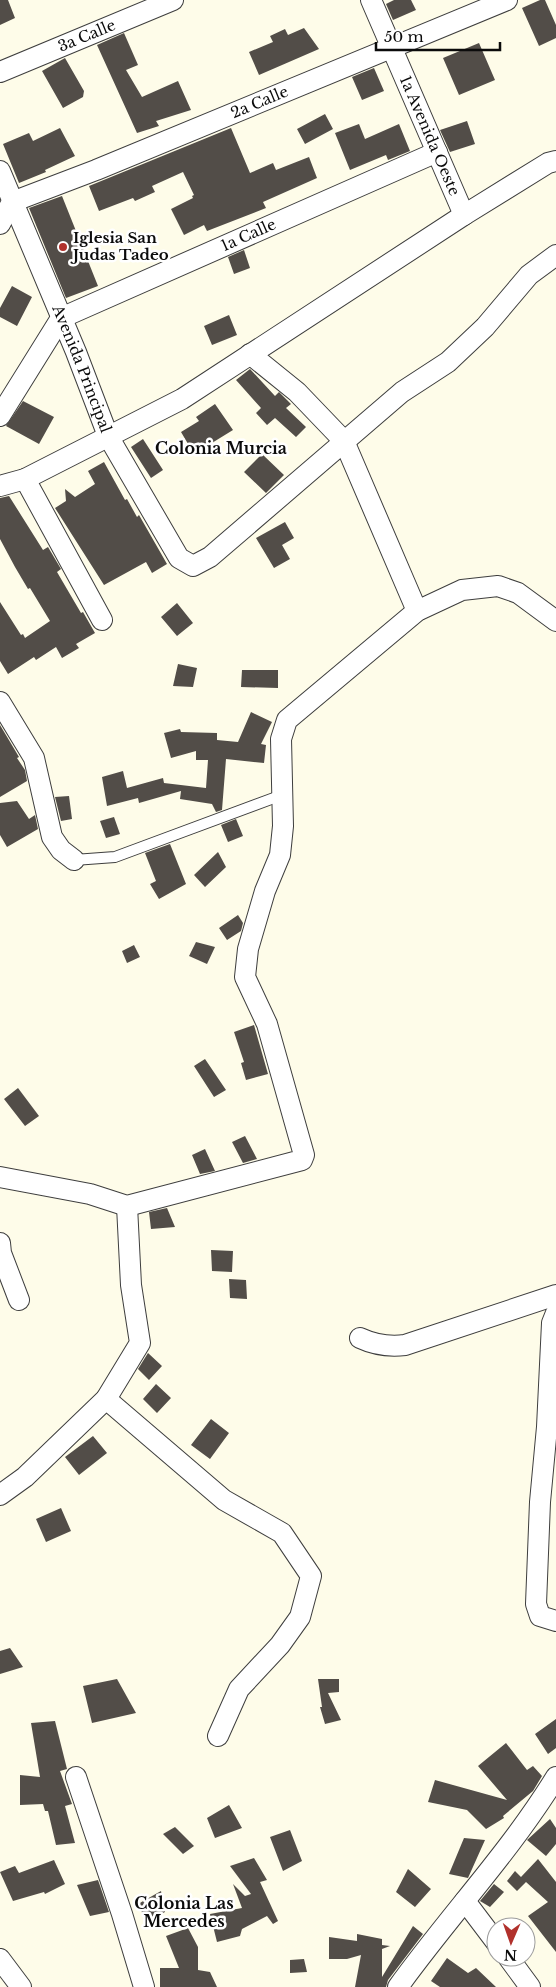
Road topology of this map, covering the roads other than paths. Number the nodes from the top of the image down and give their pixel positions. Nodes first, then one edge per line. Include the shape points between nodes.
1 (173, 0) edge
2 (371, 0) edge
3 (507, 0) edge
4 (391, 47) junction
5 (0, 72) edge
6 (437, 152) junction
7 (556, 161) edge
8 (0, 172) edge
9 (12, 202) junction
10 (464, 215) junction
11 (0, 224) edge
12 (556, 255) edge
13 (61, 318) junction
14 (250, 354) junction
15 (0, 416) edge
16 (108, 436) junction
17 (344, 441) junction
18 (24, 478) junction
19 (0, 486) edge
20 (417, 611) junction
21 (102, 620) dead end
22 (556, 621) edge
23 (0, 702) edge
24 (282, 794) junction
25 (74, 860) joint
26 (0, 1177) edge
27 (127, 1206) junction
28 (0, 1243) edge
29 (556, 1295) edge
30 (19, 1300) dead end
31 (556, 1313) edge
32 (360, 1338) dead end
33 (106, 1399) junction
34 (0, 1495) edge
35 (556, 1621) edge
36 (218, 1736) dead end
37 (76, 1777) dead end
38 (556, 1777) edge
39 (465, 1901) junction
40 (486, 1929) edge
41 (0, 1959) edge
42 (515, 1967) edge
43 (21, 1987) edge
44 (144, 1987) edge
45 (398, 1987) edge
46 (530, 1987) edge

1 - 5 street, 3a Calle
2 - 4 street, 1a Avenida Oeste
3 - 4 street, 2a Calle
4 - 6 street, 1a Avenida Oeste
4 - 9 street, 2a Calle
6 - 10 street, 1a Avenida Oeste
6 - 13 street, 1a Calle
7 - 10 street
8 - 9 street, Avenida Principal
9 - 11 street
9 - 13 street, Avenida Principal
10 - 14 street
12 - 17 street via 528,275 485,327 448,362 402,392
13 - 15 street
13 - 16 street, Avenida Principal
14 - 16 street via 182,399
14 - 17 street via 297,392
16 - 17 street, Avenida Principal via 179,558 193,566 210,557
16 - 18 street
17 - 20 street
18 - 19 street
18 - 21 street
20 - 22 street via 462,590 498,586 518,593
20 - 24 street via 287,720 281,739
23 - 25 street via 34,758 52,837
24 - 25 lane via 115,857
24 - 27 street via 280,855 248,949 245,977 266,1024 304,1155 298,1162
26 - 27 street via 90,1194
27 - 33 street via 131,1285 140,1343
28 - 30 street
29 - 32 street via 405,1345 389,1347
31 - 35 street via 552,1323 536,1604 540,1616
33 - 34 street via 25,1477
33 - 36 street via 224,1500 282,1533 311,1576 300,1617 280,1645 239,1689
37 - 44 street
38 - 39 street
39 - 40 street
39 - 45 street
41 - 43 street
42 - 46 street

